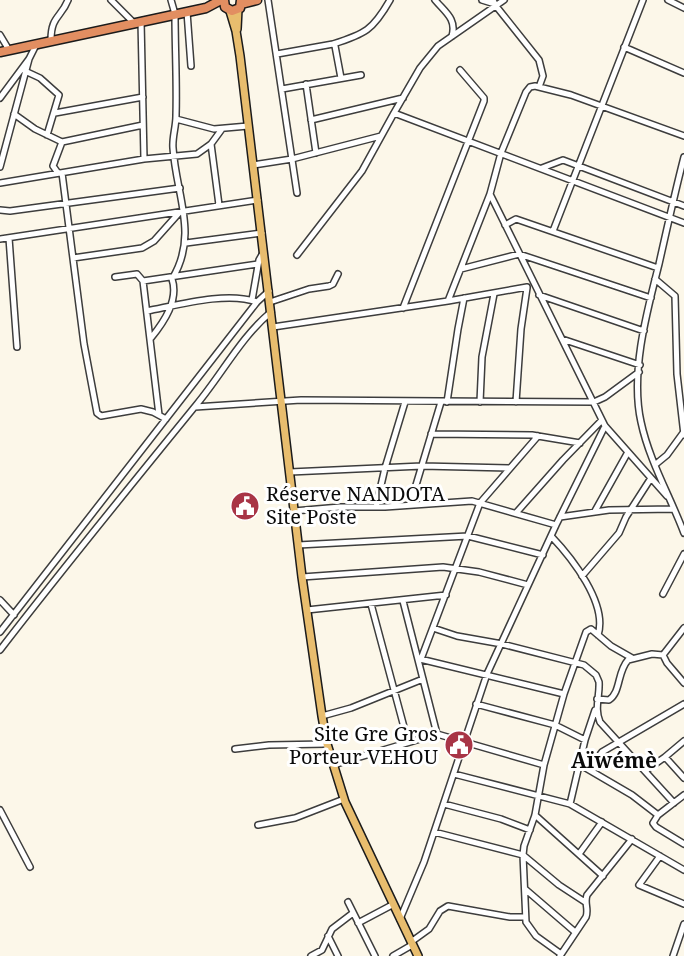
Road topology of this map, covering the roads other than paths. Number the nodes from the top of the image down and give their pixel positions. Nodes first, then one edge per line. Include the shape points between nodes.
1 (68, 0) edge
2 (111, 0) edge
3 (171, 0) edge
4 (223, 0) edge
5 (257, 0) edge
6 (268, 0) edge
7 (390, 0) edge
8 (435, 0) edge
9 (482, 0) edge
10 (504, 0) edge
11 (643, 0) edge
12 (668, 0) edge
13 (495, 3) edge
14 (236, 7) edge
15 (206, 8) junction
16 (684, 8) edge
17 (187, 12) junction
18 (175, 14) junction
19 (137, 22) junction
20 (0, 35) edge
21 (452, 36) junction
22 (51, 40) junction
23 (36, 43) junction
24 (333, 44) junction
25 (624, 47) junction
26 (4, 51) edge
27 (277, 54) junction
28 (29, 58) junction
29 (191, 66) dead end
30 (460, 70) dead end
31 (26, 71) junction
32 (684, 73) edge
33 (361, 75) dead end
34 (341, 78) junction
35 (306, 84) junction
36 (539, 87) junction
37 (282, 88) junction
38 (143, 97) junction
39 (0, 98) edge
40 (403, 98) junction
41 (601, 107) junction
42 (55, 113) junction
43 (394, 113) junction
44 (14, 114) junction
45 (176, 119) junction
46 (311, 120) junction
47 (143, 125) junction
48 (248, 126) junction
49 (222, 129) junction
50 (47, 135) junction
51 (381, 136) junction
52 (684, 136) edge
53 (468, 141) junction
54 (62, 142) junction
55 (211, 144) junction
56 (316, 153) junction
57 (501, 153) junction
58 (174, 156) junction
59 (684, 157) edge
60 (144, 159) junction
61 (292, 159) junction
62 (253, 165) junction
63 (579, 166) junction
64 (0, 167) edge
65 (542, 168) junction
66 (60, 173) junction
67 (572, 180) junction
68 (0, 183) edge
69 (180, 188) junction
70 (297, 193) dead end
71 (490, 194) junction
72 (258, 200) junction
73 (673, 201) junction
74 (67, 202) junction
75 (219, 205) junction
76 (684, 206) edge
77 (0, 210) edge
78 (183, 211) junction
79 (670, 218) junction
80 (684, 223) edge
81 (505, 225) junction
82 (70, 229) junction
83 (552, 231) junction
84 (262, 233) junction
85 (9, 238) junction
86 (0, 239) edge
87 (186, 243) junction
88 (263, 253) junction
89 (519, 254) junction
90 (297, 255) dead end
91 (73, 258) junction
92 (258, 264) junction
93 (658, 268) junction
94 (461, 269) junction
95 (338, 274) dead end
96 (174, 275) junction
97 (115, 277) dead end
98 (655, 279) junction
99 (143, 281) junction
100 (535, 286) junction
101 (527, 288) junction
102 (269, 291) junction
103 (495, 294) junction
104 (540, 295) junction
105 (464, 298) junction
106 (651, 298) junction
107 (255, 301) junction
108 (448, 301) junction
109 (270, 302) junction
110 (170, 307) junction
111 (403, 308) junction
112 (147, 311) junction
113 (271, 312) junction
114 (273, 327) junction
115 (644, 331) junction
116 (151, 338) junction
117 (562, 339) junction
118 (17, 347) dead end
119 (676, 352) junction
120 (684, 353) edge
121 (639, 368) junction
122 (681, 385) edge
123 (281, 401) junction
124 (405, 402) junction
125 (444, 402) junction
126 (480, 402) junction
127 (516, 402) junction
128 (594, 402) junction
129 (195, 407) junction
130 (159, 415) junction
131 (166, 418) junction
132 (683, 418) edge
133 (604, 423) junction
134 (431, 434) junction
135 (684, 434) edge
136 (538, 436) junction
137 (580, 443) junction
138 (628, 452) junction
139 (656, 464) junction
140 (422, 466) junction
141 (385, 468) junction
142 (509, 468) junction
143 (290, 472) junction
144 (651, 478) junction
145 (670, 500) junction
146 (480, 503) junction
147 (410, 505) junction
148 (376, 507) junction
149 (632, 508) junction
150 (674, 509) junction
151 (595, 511) junction
152 (294, 512) junction
153 (516, 513) junction
154 (560, 517) junction
155 (682, 523) edge
156 (556, 525) junction
157 (684, 533) edge
158 (468, 536) junction
159 (551, 536) junction
160 (298, 545) junction
161 (684, 554) edge
162 (543, 555) junction
163 (456, 567) junction
164 (582, 576) junction
165 (302, 577) junction
166 (528, 585) junction
167 (663, 594) dead end
168 (446, 595) junction
169 (0, 600) edge
170 (403, 601) junction
171 (371, 604) junction
172 (307, 610) junction
173 (14, 615) junction
174 (434, 628) junction
175 (684, 628) edge
176 (0, 633) edge
177 (598, 635) junction
178 (678, 636) junction
179 (684, 642) edge
180 (502, 644) junction
181 (0, 650) edge
182 (663, 654) junction
183 (419, 658) junction
184 (632, 658) junction
185 (575, 662) junction
186 (487, 674) junction
187 (423, 679) junction
188 (684, 683) edge
189 (394, 692) junction
190 (564, 694) junction
191 (597, 699) junction
192 (476, 704) junction
193 (684, 704) edge
194 (596, 706) junction
195 (322, 716) junction
196 (555, 725) junction
197 (437, 734) junction
198 (464, 740) junction
199 (585, 740) junction
200 (684, 741) edge
201 (408, 742) junction
202 (618, 742) junction
203 (327, 744) junction
204 (235, 749) dead end
205 (665, 757) junction
206 (579, 764) junction
207 (333, 765) junction
208 (544, 765) junction
209 (590, 769) junction
210 (645, 771) junction
211 (454, 774) junction
212 (684, 778) edge
213 (538, 794) junction
214 (684, 795) edge
215 (344, 799) junction
216 (674, 803) junction
217 (444, 804) junction
218 (570, 804) junction
219 (0, 810) edge
220 (658, 814) junction
221 (535, 815) junction
222 (602, 822) junction
223 (258, 825) dead end
224 (530, 830) junction
225 (434, 832) junction
226 (632, 839) junction
227 (684, 844) edge
228 (579, 854) junction
229 (523, 855) junction
230 (660, 856) junction
231 (30, 867) dead end
232 (684, 870) edge
233 (603, 876) junction
234 (525, 889) junction
235 (348, 902) dead end
236 (585, 902) junction
237 (684, 904) edge
238 (392, 905) junction
239 (353, 913) junction
240 (525, 917) junction
241 (399, 919) junction
242 (358, 923) junction
243 (684, 924) edge
244 (575, 932) junction
245 (328, 936) junction
246 (411, 943) junction
247 (561, 955) edge
248 (311, 956) edge
249 (338, 956) edge
250 (375, 956) edge
251 (393, 956) edge
252 (418, 956) edge
253 (673, 956) edge

1 - 22 street via 53,22
2 - 19 street
3 - 18 street
4 - 14 highway via 225,6
4 - 15 highway
5 - 14 highway
6 - 27 street
7 - 24 street via 370,28
8 - 21 street via 452,19
9 - 13 street
10 - 13 street
11 - 25 street
12 - 16 street
13 - 21 street
13 - 36 street via 539,60 543,76
14 - 15 highway
14 - 48 main road
15 - 17 highway
17 - 18 highway
17 - 29 street
18 - 19 highway
18 - 45 street
19 - 22 highway
19 - 38 street
20 - 26 street
21 - 40 street via 430,55
22 - 23 highway
23 - 26 highway
23 - 28 street
24 - 27 street
24 - 34 street
25 - 32 street
25 - 41 street
27 - 37 street
28 - 31 street
28 - 39 street
30 - 53 street via 484,98
31 - 42 street via 59,95
31 - 44 street
33 - 34 street
34 - 35 street
35 - 37 street
35 - 46 street
36 - 41 street
36 - 57 street via 530,87 526,92
37 - 61 street
38 - 42 street
38 - 47 street
40 - 43 street
40 - 46 street
41 - 52 street
41 - 63 street
42 - 50 street
43 - 51 street
43 - 53 street
44 - 50 street
44 - 64 street
45 - 49 street
45 - 58 street
46 - 56 street
47 - 54 street
47 - 60 street
48 - 49 street
48 - 62 main road
49 - 55 street
50 - 54 street
51 - 56 street
51 - 90 street via 362,171
53 - 57 street
53 - 111 street
54 - 66 street via 53,166
55 - 58 street via 197,154
55 - 75 street
56 - 61 street
57 - 65 street
57 - 71 street
58 - 60 street
58 - 69 street
59 - 73 street
60 - 66 street
61 - 62 street
61 - 70 street
62 - 72 main road
63 - 65 street via 563,160
63 - 67 street
63 - 73 street
65 - 67 street
66 - 68 street
66 - 74 street
67 - 79 street
67 - 83 street
69 - 74 street
69 - 78 street
71 - 81 street
71 - 94 street
72 - 75 street
72 - 84 main road
73 - 76 street
73 - 79 street
74 - 77 street
74 - 82 street
75 - 78 street
78 - 82 street
78 - 87 street
78 - 91 street via 142,248
79 - 80 street
79 - 93 street
81 - 83 street via 516,219
81 - 89 street
82 - 85 street
82 - 91 street
83 - 93 street
84 - 87 street
84 - 88 main road
85 - 86 street
85 - 118 street
87 - 96 street
88 - 92 street
88 - 102 main road
89 - 94 street
89 - 100 street
89 - 106 street
91 - 130 street via 97,413 101,416 141,409
92 - 96 street
92 - 107 street
93 - 98 street
94 - 108 street
95 - 109 street via 329,286
96 - 99 street
96 - 110 street
97 - 99 street via 137,274
98 - 106 street
98 - 119 street via 675,296
99 - 112 street
100 - 101 street
100 - 104 street
101 - 103 street
101 - 127 street
102 - 107 street
102 - 109 main road
103 - 105 street
103 - 126 street via 482,357
104 - 115 street
104 - 117 street
105 - 108 street
105 - 125 street
106 - 115 street
107 - 110 street via 217,299
107 - 131 street
108 - 111 street
109 - 113 main road
110 - 112 street
110 - 116 street via 165,321
111 - 114 street
112 - 116 street
113 - 114 main road
113 - 129 street via 249,334
114 - 123 main road
115 - 121 street
116 - 130 street
117 - 121 street
117 - 128 street
119 - 120 street
119 - 122 street
121 - 128 street
121 - 139 street via 641,422
122 - 132 street
123 - 124 street
123 - 129 street
123 - 143 main road
124 - 125 street
124 - 141 street
125 - 126 street
125 - 134 street
126 - 127 street
127 - 128 street
128 - 133 street
129 - 181 street
130 - 131 street
131 - 173 street
132 - 135 street
133 - 137 street
133 - 138 street
133 - 154 street
134 - 136 street
134 - 140 street
135 - 139 street
136 - 137 street
136 - 142 street
137 - 153 street
138 - 144 street
138 - 151 street
139 - 145 street
140 - 141 street
140 - 142 street
140 - 147 street
141 - 143 street
141 - 148 street
142 - 146 street
143 - 152 main road
144 - 145 street
144 - 149 street
145 - 150 street
146 - 147 street
146 - 153 street
146 - 158 street
147 - 148 street
148 - 152 street
149 - 150 street
149 - 151 street
149 - 164 street via 619,533
150 - 155 street
151 - 154 street
152 - 160 main road
153 - 156 street
154 - 156 street
155 - 157 street
156 - 159 street
158 - 160 street
158 - 162 street
158 - 163 street
159 - 162 street
159 - 164 street
160 - 165 main road
161 - 167 street
162 - 166 street
163 - 165 street
163 - 166 street
163 - 168 street
164 - 177 street via 600,614
165 - 172 main road
166 - 180 street
168 - 170 street
168 - 174 street
169 - 173 street
170 - 171 street
170 - 183 street
171 - 172 street
171 - 189 street
172 - 195 main road
173 - 176 street
174 - 180 street
174 - 183 street
175 - 178 street
177 - 184 street
177 - 185 street via 588,630
178 - 179 street
178 - 182 street
180 - 185 street
180 - 186 street
182 - 184 street
182 - 188 street
183 - 186 street
183 - 187 street
184 - 191 street via 622,669 612,698
185 - 190 street
185 - 191 street via 596,675
186 - 190 street
186 - 192 street
187 - 189 street
187 - 197 street
189 - 195 street
189 - 201 street
190 - 196 street
191 - 194 street
192 - 196 street
192 - 198 street
193 - 202 street
194 - 199 street
194 - 202 street via 600,722
195 - 203 main road
196 - 199 street
196 - 208 street
197 - 198 street
197 - 201 street
198 - 208 street
198 - 211 street
199 - 206 street
200 - 205 street
201 - 207 street
202 - 209 street via 597,756
202 - 210 street
203 - 204 street
203 - 207 main road
205 - 210 street
205 - 212 street
206 - 209 street
206 - 218 street
207 - 215 main road
208 - 213 street
209 - 220 street
210 - 216 street
211 - 213 street
211 - 217 street
213 - 218 street
213 - 221 street
214 - 216 street
215 - 223 street via 295,818
215 - 238 main road
216 - 220 street
217 - 224 street
217 - 225 street
218 - 222 street
219 - 231 street
220 - 227 street via 654,825
221 - 224 street
221 - 228 street
222 - 226 street
222 - 228 street
224 - 229 street
225 - 229 street
225 - 241 street
226 - 230 street
226 - 233 street
228 - 233 street
229 - 234 street
229 - 236 street
230 - 232 street
230 - 237 street via 639,885
233 - 236 street
234 - 240 street
234 - 244 street
235 - 239 street
236 - 244 street via 587,913
238 - 241 main road
238 - 242 street
239 - 242 street
239 - 245 street
240 - 246 street via 448,906
240 - 247 street via 536,936
241 - 246 main road
242 - 250 street
243 - 253 street
244 - 247 street
245 - 248 street via 325,947
245 - 249 street
246 - 251 street
246 - 252 main road

